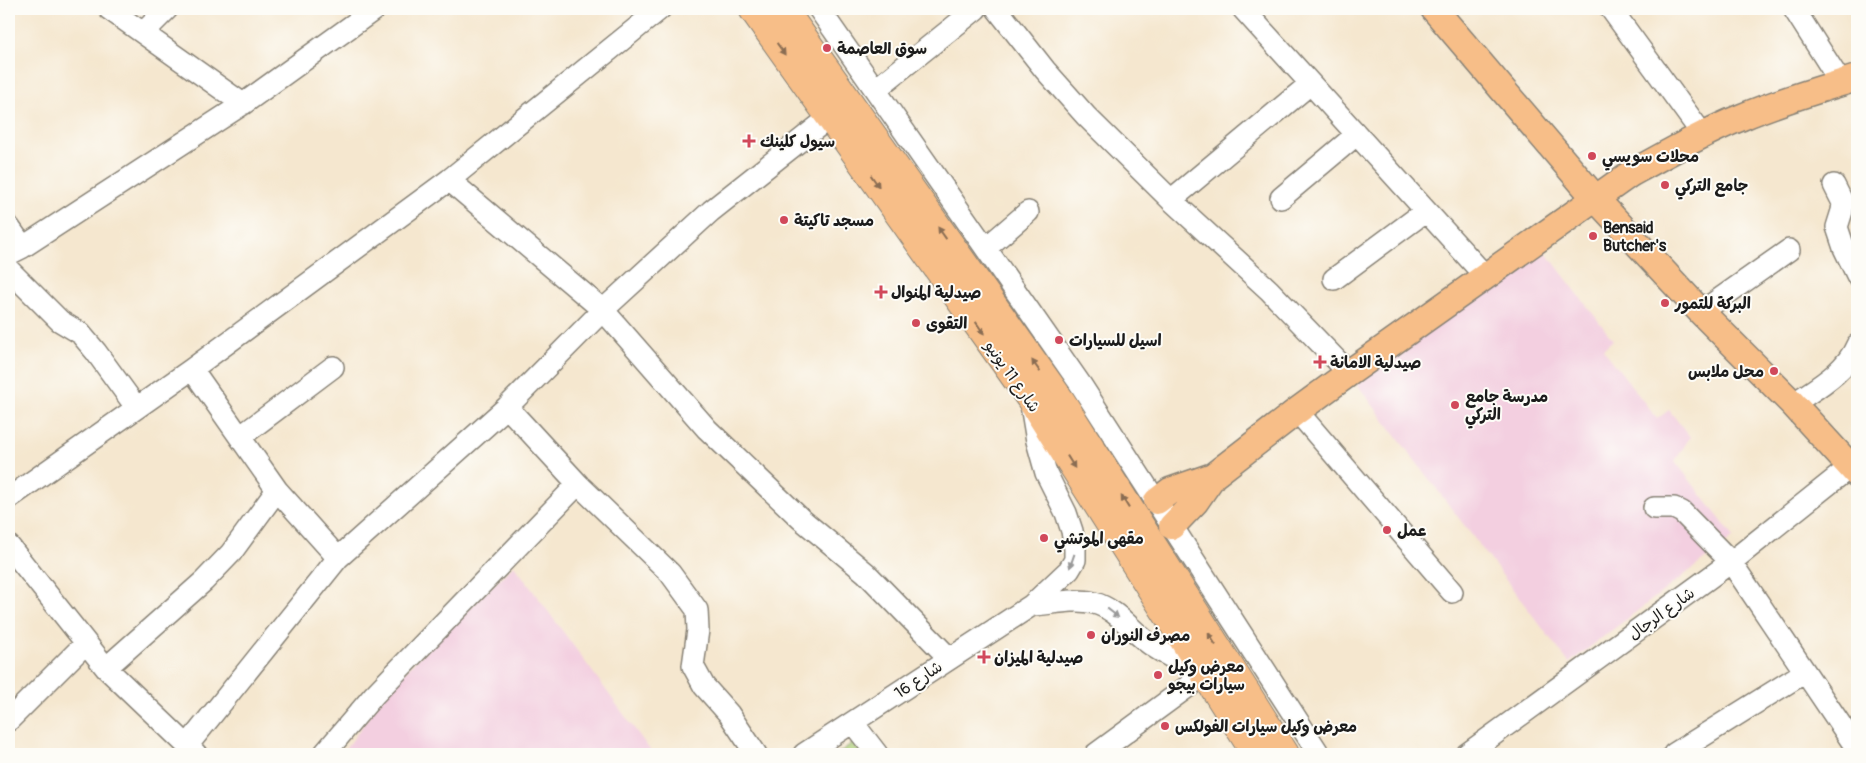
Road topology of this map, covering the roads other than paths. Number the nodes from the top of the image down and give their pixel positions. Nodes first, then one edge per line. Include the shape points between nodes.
1 (109, 9) edge
2 (167, 9) edge
3 (660, 9) edge
4 (753, 9) edge
5 (783, 9) edge
6 (820, 9) edge
7 (976, 9) edge
8 (997, 9) edge
9 (1243, 9) edge
10 (1434, 9) edge
11 (1611, 9) edge
12 (1794, 9) edge
13 (371, 10) edge
14 (143, 33) junction
15 (1849, 81) edge
16 (1310, 84) junction
17 (876, 89) junction
18 (243, 104) junction
19 (830, 117) junction
20 (1356, 135) junction
21 (1703, 136) junction
22 (449, 180) junction
23 (1834, 185) dead end
24 (1281, 198) dead end
25 (1595, 198) junction
26 (1171, 200) junction
27 (1426, 211) junction
28 (1028, 212) dead end
29 (9, 226) edge
30 (986, 248) junction
31 (16, 250) edge
32 (1789, 250) dead end
33 (9, 270) edge
34 (1857, 274) edge
35 (1486, 277) junction
36 (1334, 279) dead end
37 (603, 310) junction
38 (1701, 312) junction
39 (1857, 345) edge
40 (333, 367) dead end
41 (192, 369) junction
42 (1349, 373) junction
43 (1030, 398) junction
44 (1793, 404) junction
45 (136, 406) junction
46 (507, 407) junction
47 (1297, 411) junction
48 (240, 437) junction
49 (1854, 471) edge
50 (1213, 476) junction
51 (578, 484) junction
52 (277, 490) junction
53 (9, 498) edge
54 (1157, 501) junction
55 (1654, 508) dead end
56 (1172, 526) junction
57 (9, 546) edge
58 (338, 558) junction
59 (1731, 562) junction
60 (1452, 592) dead end
61 (1032, 605) junction
62 (85, 644) junction
63 (949, 658) junction
64 (106, 668) junction
65 (1805, 672) junction
66 (1205, 674) junction
67 (9, 720) edge
68 (853, 723) junction
69 (1857, 749) edge
70 (192, 750) edge
71 (324, 754) edge
72 (756, 754) edge
73 (804, 754) edge
74 (877, 754) edge
75 (1096, 754) edge
76 (1256, 754) edge
77 (1285, 754) edge
78 (1319, 754) edge
79 (1467, 754) edge
80 (1674, 754) edge

1 - 14 street
2 - 14 street
3 - 22 street
4 -> 19 highway, شارع 11 يونيو
77 -> 5 highway, شارع 11 يونيو via 1061,402
6 - 17 street
7 - 17 street
8 - 26 street via 1081,110
9 - 16 street
10 - 25 main road
11 - 21 street
12 - 15 street
13 - 18 street
14 - 18 street
15 - 21 main road via 1782,101
16 - 20 street
16 - 26 street
17 - 30 street
18 - 31 street
19 - 37 street via 711,211
19 -> 43 highway, شارع 11 يونيو
20 - 24 street
20 - 27 street
21 - 25 main road via 1630,174
22 - 37 street
22 - 41 street
23 - 34 street via 1843,203 1838,227
25 - 35 main road
25 - 38 main road
26 - 42 street via 1268,290
27 - 35 street
27 - 36 street
28 - 30 street
29 - 31 street
30 - 54 street
32 - 38 street
33 - 45 street via 60,321 80,333
35 - 42 main road
37 - 46 street
37 - 63 street via 707,429 801,519 866,572
38 - 44 main road
39 - 44 street via 1848,362
40 - 48 street
41 - 45 street
41 - 48 street
42 - 47 main road
43 -> 61 street, شارع 16 via 1040,455 1066,513 1075,549 1075,560 1069,570
43 -> 66 highway, شارع 11 يونيو
44 - 49 main road
45 - 53 street
46 - 51 street
46 - 58 street
47 - 50 main road
47 - 60 street
48 - 52 street
49 - 59 street, شارع الرجال
50 - 54 main road via 1170,492
50 - 56 main road via 1195,502
51 - 71 street via 374,695
51 - 72 street via 670,573 697,610 693,666 704,686 730,714
52 - 58 street
52 - 64 street via 231,553
54 - 56 street
55 - 59 street via 1674,508 1682,512
56 - 78 street
57 - 62 street
58 - 70 street
59 - 65 street
59 - 79 street, شارع الرجال
61 - 63 street, شارع 16
61 -> 66 street via 1079,602 1105,607 1160,651
62 - 64 street
62 - 67 street
63 - 68 street, شارع 16
64 - 70 street
65 - 69 street
65 - 80 street
66 - 75 street
66 - 76 highway, شارع 11 يونيو
68 - 73 street, شارع 16
68 - 74 street

